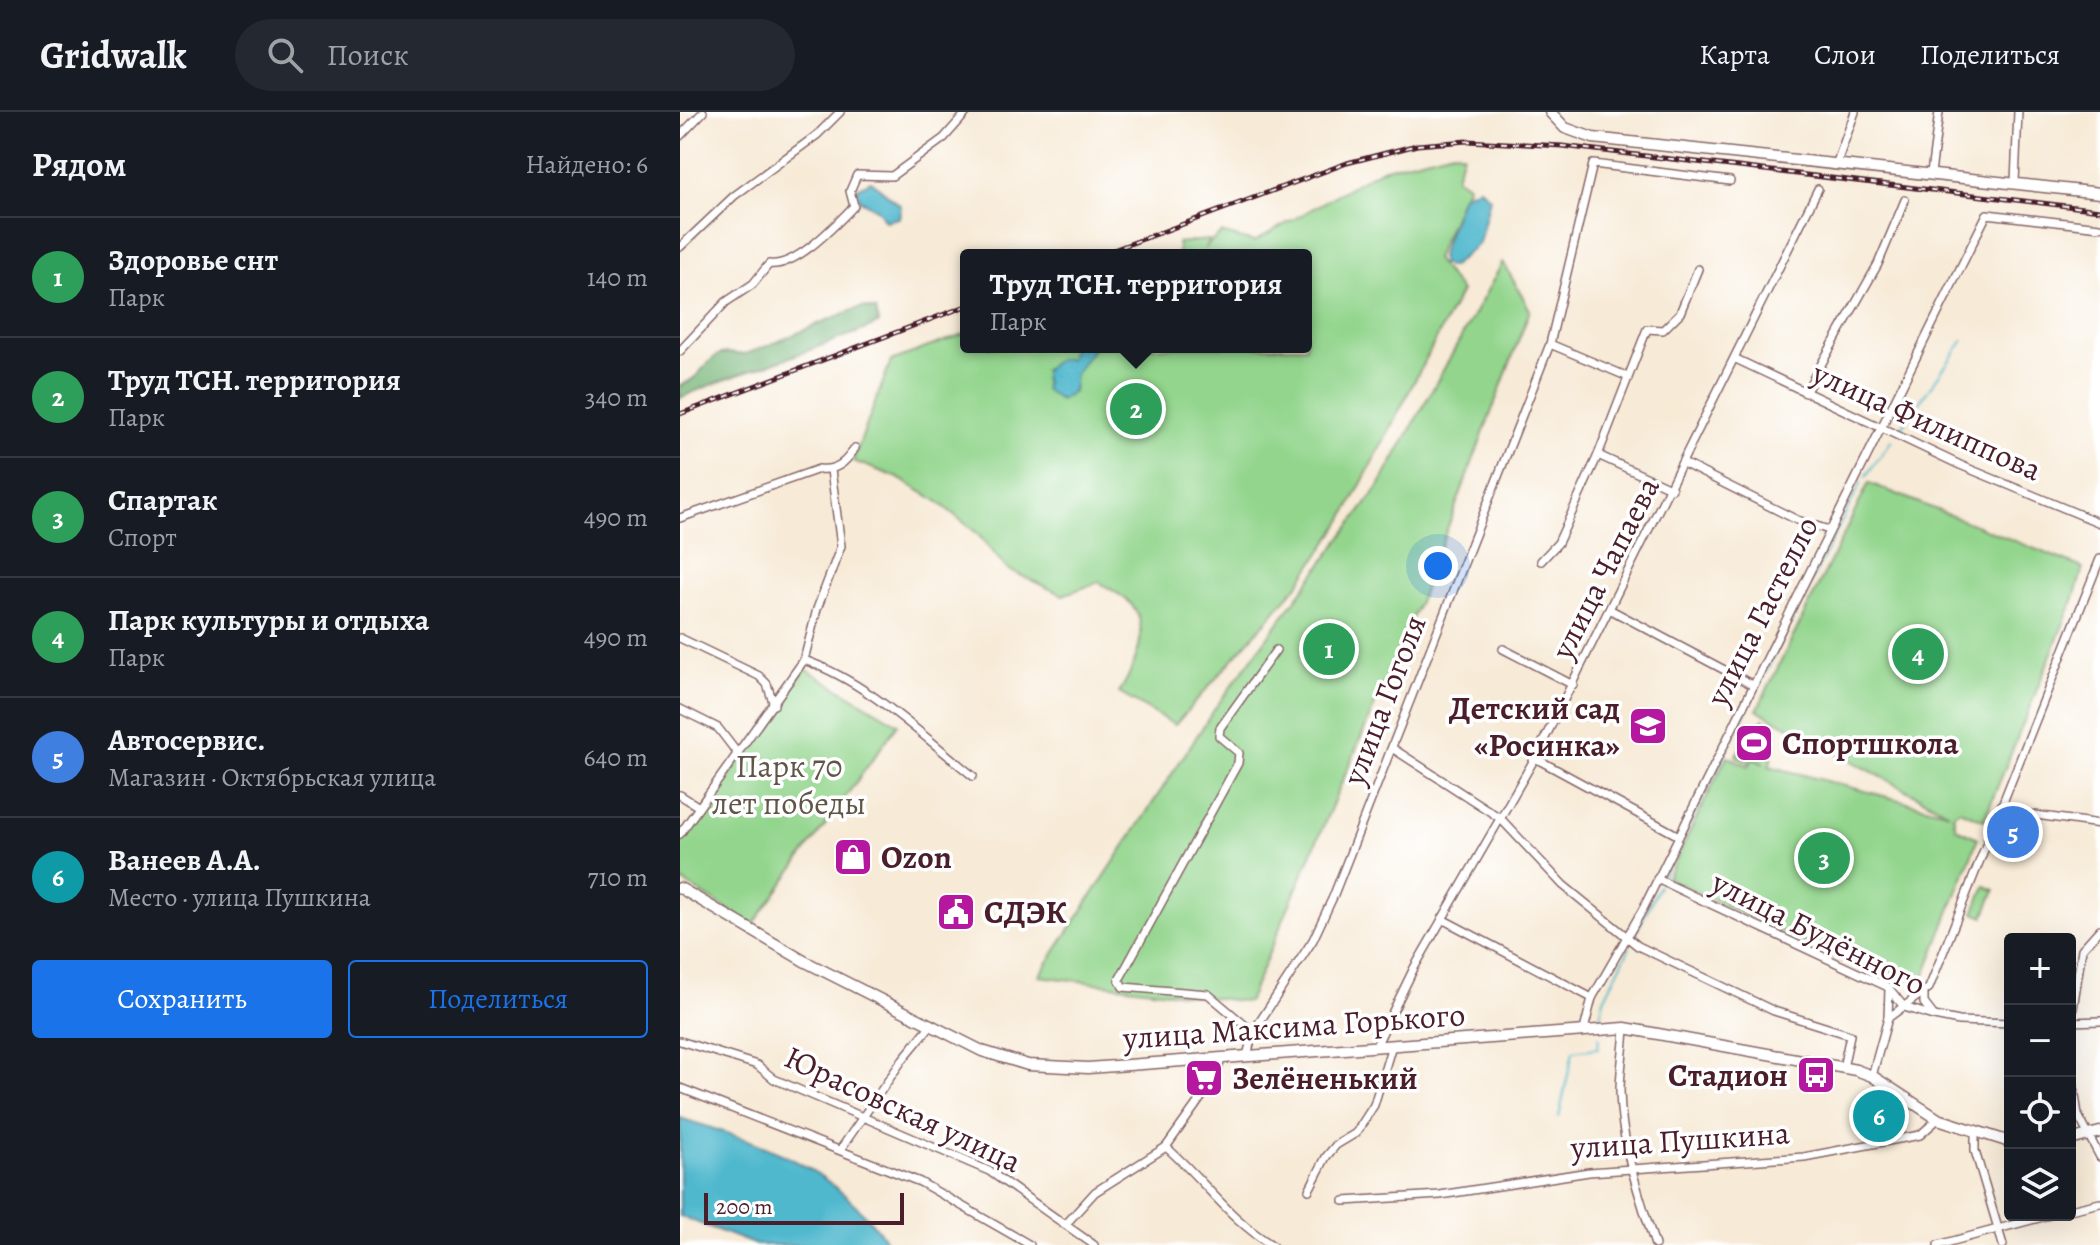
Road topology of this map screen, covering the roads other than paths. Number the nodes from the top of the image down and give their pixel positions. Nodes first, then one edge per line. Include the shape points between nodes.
1 (703, 112) edge
2 (840, 112) edge
3 (967, 112) edge
4 (1550, 112) edge
5 (1855, 112) edge
6 (1939, 112) edge
7 (2018, 112) edge
8 (680, 136) edge
9 (1836, 165) junction
10 (1931, 173) junction
11 (1730, 181) dead end
12 (2015, 182) junction
13 (1818, 189) dead end
14 (2100, 193) edge
15 (1905, 200) dead end
16 (2100, 227) edge
17 (680, 247) edge
18 (1698, 269) dead end
19 (1550, 344) junction
20 (680, 351) edge
21 (1736, 359) junction
22 (1626, 376) junction
23 (1805, 393) junction
24 (1882, 430) junction
25 (855, 448) dead end
26 (1598, 455) junction
27 (1685, 464) junction
28 (831, 470) junction
29 (1672, 489) junction
30 (680, 518) edge
31 (2100, 523) edge
32 (1829, 530) junction
33 (2100, 559) edge
34 (1541, 561) dead end
35 (1611, 610) junction
36 (680, 638) edge
37 (1503, 649) dead end
38 (1276, 650) dead end
39 (804, 660) junction
40 (1751, 684) junction
41 (1573, 685) junction
42 (774, 705) junction
43 (680, 709) edge
44 (1392, 748) junction
45 (738, 754) junction
46 (1535, 758) junction
47 (973, 776) dead end
48 (680, 795) edge
49 (699, 807) junction
50 (2000, 810) junction
51 (1500, 818) junction
52 (2100, 824) edge
53 (680, 834) edge
54 (1677, 835) junction
55 (1657, 879) junction
56 (680, 888) edge
57 (1442, 919) junction
58 (2100, 929) edge
59 (1627, 938) junction
60 (1888, 987) junction
61 (1924, 994) junction
62 (1592, 998) junction
63 (2074, 1005) edge
64 (1904, 1007) junction
65 (1934, 1016) junction
66 (1888, 1018) junction
67 (2100, 1021) edge
68 (2076, 1022) edge
69 (2004, 1023) edge
70 (931, 1025) junction
71 (1625, 1028) junction
72 (1584, 1030) junction
73 (1253, 1032) junction
74 (680, 1041) edge
75 (1392, 1045) junction
76 (1376, 1046) junction
77 (1247, 1056) junction
78 (1221, 1059) junction
79 (1843, 1068) junction
80 (1872, 1076) junction
81 (2072, 1077) edge
82 (680, 1088) edge
83 (863, 1118) junction
84 (1938, 1119) junction
85 (1975, 1134) junction
86 (2095, 1134) edge
87 (2004, 1141) edge
88 (1166, 1147) junction
89 (840, 1150) junction
90 (2100, 1157) edge
91 (1630, 1169) junction
92 (1309, 1190) dead end
93 (1344, 1201) dead end
94 (2100, 1203) edge
95 (2076, 1209) edge
96 (2026, 1221) edge
97 (1066, 1224) junction
98 (1998, 1228) junction
99 (1030, 1245) edge
100 (1094, 1245) edge
101 (1272, 1245) edge
102 (1655, 1245) edge
103 (1938, 1245) edge
104 (2003, 1245) edge

1 - 8 street
2 - 17 street
3 - 20 street via 944,138 892,176 857,175 850,191 854,206 795,257 769,264
4 - 9 street via 1565,128 1593,138
5 - 9 street
6 - 10 street
7 - 12 street
9 - 10 street
10 - 12 street
11 - 19 street, улица Гоголя via 1593,164
12 - 14 street
13 - 21 street, улица Чапаева
15 - 23 street via 1882,255
16 - 24 street, улица Гастелло via 1987,214
18 - 22 street via 1680,313 1663,330 1647,329
19 - 22 street
19 - 44 street, улица Гоголя
21 - 23 street, улица Филиппова
21 - 27 street, улица Чапаева
22 - 26 street
23 - 24 street, улица Филиппова
24 - 31 street, улица Филиппова
24 - 32 street, улица Гастелло
25 - 28 street via 848,460
26 - 29 street
26 - 34 street via 1558,543
27 - 29 street, улица Чапаева
27 - 32 street via 1797,520
28 - 30 street via 819,469
28 - 39 street via 841,546
29 - 35 street, улица Чапаева
32 - 40 street, улица Гастелло
33 - 50 street
35 - 40 street
35 - 41 street, улица Чапаева
36 - 42 street via 759,676
37 - 41 street
38 - 73 street via 1220,728 1219,736 1239,753 1238,763 1119,980 1123,987 1208,994
39 - 42 street
39 - 47 street via 896,712
40 - 54 street, улица Гастелло
41 - 46 street, улица Чапаева
42 - 45 street
43 - 45 street via 718,728
44 - 51 street
44 - 73 street, улица Гоголя via 1319,928
45 - 49 street
46 - 51 street, улица Чапаева
46 - 54 street
48 - 49 street
49 - 53 street
50 - 52 street
50 - 61 street
51 - 57 street, улица Чапаева
51 - 59 street via 1546,869
54 - 55 street, улица Гастелло
55 - 59 street, улица Гастелло
55 - 60 street, улица Будённого
56 - 70 street, улица Максима Горького via 804,961
57 - 62 street
57 - 76 street, улица Чапаева
58 - 63 street via 2082,949
59 - 62 street, улица Гастелло
59 - 79 street via 1774,1011 1850,1035
60 - 64 street, улица Будённого
60 - 66 street
61 - 64 street
61 - 65 street
62 - 72 street, улица Гастелло
64 - 65 street, улица Будённого
64 - 66 street
65 - 69 street, улица Будённого
66 - 80 street
67 - 68 street
70 - 78 street, улица Максима Горького via 995,1056 1047,1067
70 - 83 street
71 - 72 street, улица Максима Горького
71 - 79 street, улица Максима Горького
71 - 91 street via 1620,1096
72 - 75 street, улица Максима Горького
73 - 77 street, улица Гоголя
74 - 83 street, Юрасовская улица via 757,1065 774,1079
75 - 76 street, улица Максима Горького
75 - 92 street via 1374,1105 1356,1133 1326,1157
76 - 77 street, улица Максима Горького
77 - 78 street, улица Максима Горького
78 - 88 street via 1216,1077
79 - 80 street, улица Максима Горького
80 - 84 street, улица Максима Горького
81 - 86 street via 2078,1115
82 - 89 street
83 - 89 street
83 - 97 street, Юрасовская улица via 968,1159
84 - 85 street
84 - 91 street, улица Пушкина via 1920,1135 1804,1157
85 - 87 street
85 - 98 street via 1975,1151
86 - 90 street
88 - 97 street via 1095,1192
88 - 101 street via 1248,1231
89 - 99 street via 920,1182
91 - 93 street, улица Пушкина via 1440,1195
91 - 102 street
94 - 95 street
96 - 98 street
97 - 100 street, Юрасовская улица
98 - 103 street
98 - 104 street

